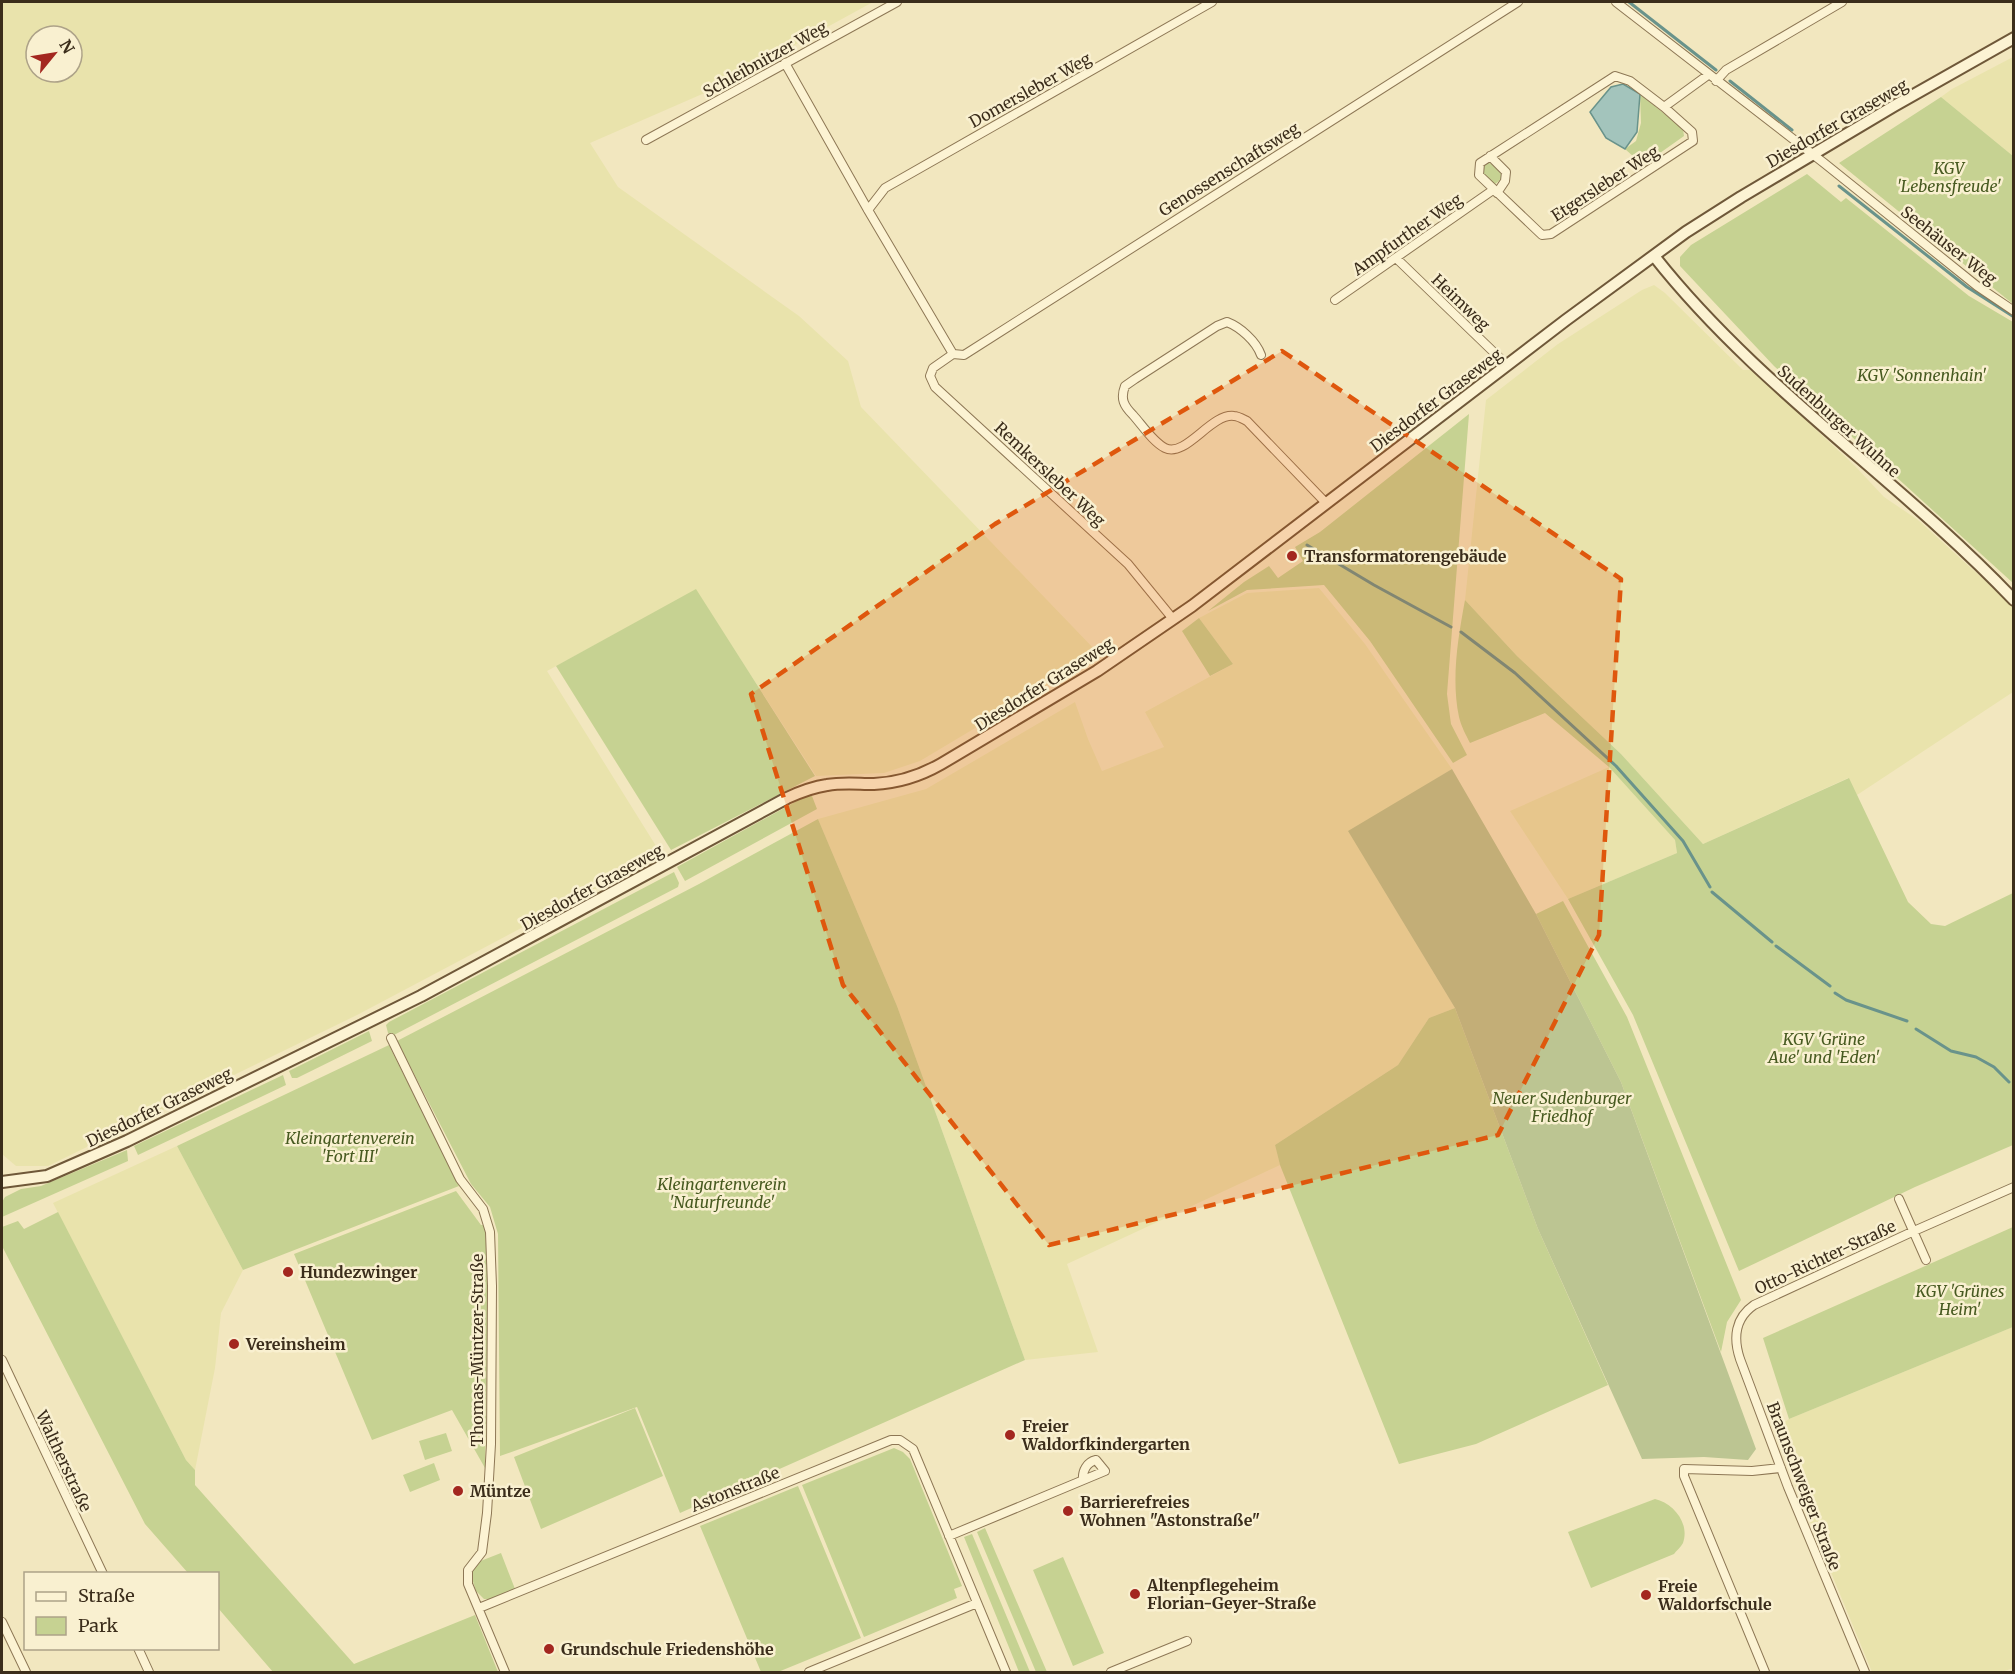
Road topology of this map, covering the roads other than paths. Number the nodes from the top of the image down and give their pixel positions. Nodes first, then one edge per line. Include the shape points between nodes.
1 (897, 2) edge
2 (1212, 2) edge
3 (1518, 2) edge
4 (1616, 2) edge
5 (1842, 2) edge
6 (2013, 38) edge
7 (785, 63) junction
8 (1708, 75) junction
9 (1716, 81) junction
10 (1664, 107) junction
11 (646, 140) dead end
12 (1812, 155) junction
13 (1490, 156) junction
14 (1495, 191) junction
15 (868, 210) junction
16 (1654, 256) junction
17 (1396, 258) junction
18 (1335, 300) dead end
19 (2013, 311) edge
20 (953, 354) junction
21 (1261, 355) dead end
22 (1507, 365) junction
23 (1326, 503) junction
24 (2013, 600) edge
25 (1173, 619) junction
26 (391, 1038) dead end
27 (2, 1182) edge
28 (2013, 1187) edge
29 (1899, 1199) dead end
30 (1914, 1231) junction
31 (1926, 1260) dead end
32 (1748, 1309) joint
33 (2, 1360) edge
34 (1781, 1468) junction
35 (1083, 1480) dead end
36 (949, 1536) junction
37 (101, 1572) edge
38 (977, 1603) junction
39 (479, 1608) junction
40 (2, 1622) edge
41 (1187, 1641) dead end
42 (139, 1650) edge
43 (26, 1672) edge
44 (149, 1672) edge
45 (505, 1672) edge
46 (808, 1672) edge
47 (1006, 1672) edge
48 (1111, 1672) edge
49 (1765, 1672) edge
50 (1865, 1672) edge

1 - 7 street, Schleibnitzer Weg
2 - 15 street, Domersleber Weg via 885,188
3 - 20 street, Genossenschaftsweg via 964,355
4 - 8 street, Seehäuser Weg
5 - 9 street via 1726,70
6 - 12 main road, Diesdorfer Graseweg
7 - 11 street, Schleibnitzer Weg
7 - 15 street
8 - 9 street, Seehäuser Weg
8 - 10 street
9 - 12 street, Seehäuser Weg
10 - 13 street, Etgersleber Weg via 1630,81 1615,76
10 - 14 street, Etgersleber Weg via 1692,132 1693,141 1551,234 1542,235
12 - 16 main road, Diesdorfer Graseweg via 1711,215
12 - 19 street, Seehäuser Weg
13 - 14 street via 1506,172 1505,181
13 - 14 street, Etgersleber Weg via 1480,163 1479,175
14 - 17 street, Ampfurther Weg
15 - 20 street
16 - 22 main road, Diesdorfer Graseweg
16 - 24 main road, Sudenburger Wuhne via 1764,373
17 - 18 street, Ampfurther Weg
17 - 22 street, Heimweg
20 - 25 street, Remkersleber Weg via 933,368 930,376 935,387 1128,564
21 - 23 street via 1237,325 1227,322 1125,386 1122,401 1163,447 1172,450 1220,419 1233,415 1247,421
22 - 23 main road, Diesdorfer Graseweg
23 - 25 main road, Diesdorfer Graseweg
25 - 27 main road, Diesdorfer Graseweg via 1097,671 932,769 894,782 830,784 794,795 421,996 127,1141 47,1176
26 - 39 street, Thomas-Müntzer-Straße via 460,1179 483,1209 490,1232 491,1444 487,1513 482,1552 467,1575
28 - 30 street, Otto-Richter-Straße
29 - 30 street, Otto-Richter-Straße
30 - 31 street, Otto-Richter-Straße
30 - 32 street, Otto-Richter-Straße
32 - 34 street, Braunschweiger Straße via 1737,1326 1736,1345
33 - 37 street, Waltherstraße
34 - 49 street via 1684,1468
34 - 50 street, Braunschweiger Straße
35 - 36 street
36 - 38 street, Astonstraße
36 - 39 street, Astonstraße via 913,1449 900,1440 891,1440
38 - 46 street
38 - 47 street, Astonstraße
39 - 45 street, Thomas-Müntzer-Straße
40 - 43 street
41 - 48 street
42 - 44 street

